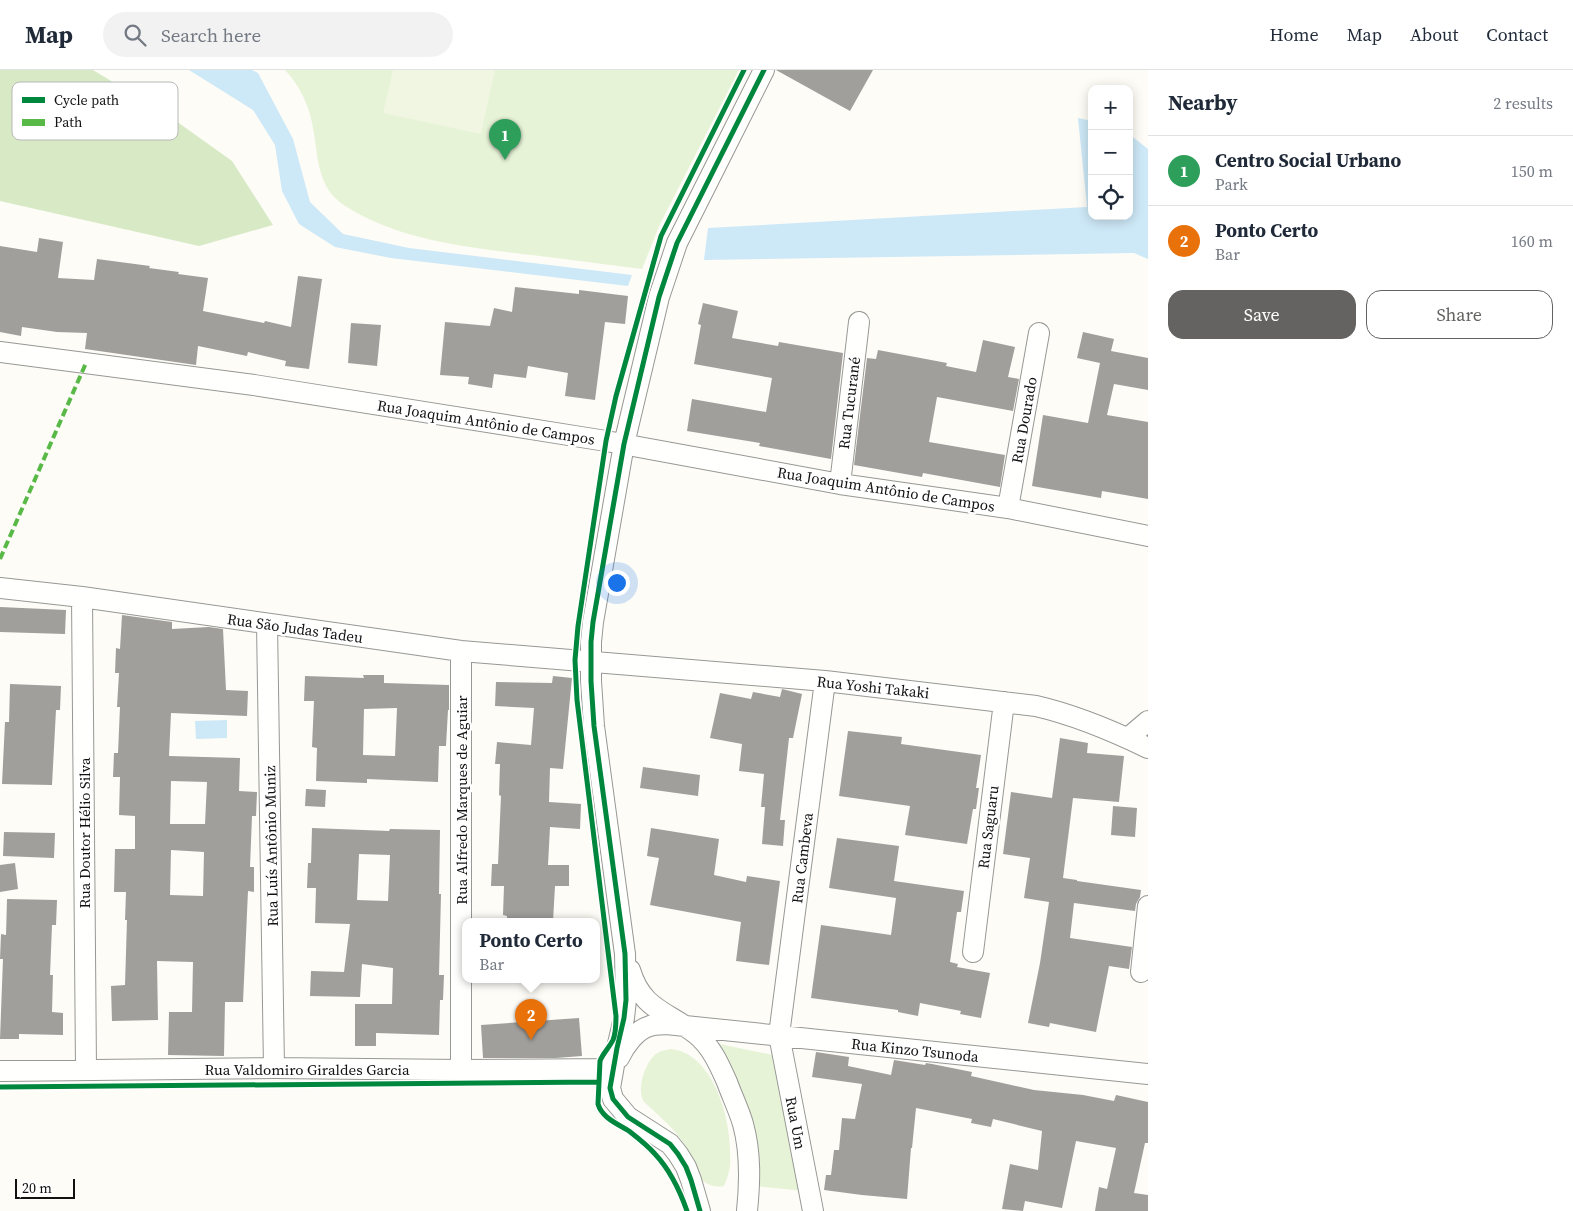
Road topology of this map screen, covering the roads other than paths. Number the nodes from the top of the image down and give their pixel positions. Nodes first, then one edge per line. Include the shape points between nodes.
1 (764, 70) edge
2 (859, 322) dead end
3 (1039, 333) dead end
4 (0, 352) edge
5 (624, 444) junction
6 (840, 484) junction
7 (1008, 508) junction
8 (1148, 536) edge
9 (0, 588) edge
10 (82, 597) junction
11 (268, 624) junction
12 (461, 651) junction
13 (590, 661) junction
14 (825, 681) junction
15 (1004, 702) junction
16 (1148, 722) edge
17 (1128, 738) junction
18 (1148, 748) edge
19 (1148, 906) edge
20 (972, 952) dead end
21 (625, 954) junction
22 (1141, 972) dead end
23 (683, 1025) junction
24 (779, 1035) junction
25 (274, 1068) junction
26 (86, 1069) junction
27 (613, 1069) junction
28 (462, 1070) junction
29 (0, 1071) edge
30 (1148, 1074) edge
31 (700, 1211) edge
32 (747, 1211) edge
33 (813, 1211) edge

1 - 5 street via 676,242 659,298
2 - 6 street, Rua Tucurané
3 - 7 street, Rua Dourado
4 - 5 street, Rua Joaquim Antônio de Campos via 254,385
5 - 6 street, Rua Joaquim Antônio de Campos
5 - 13 street via 593,622
6 - 7 street, Rua Joaquim Antônio de Campos
7 - 8 street, Rua Joaquim Antônio de Campos
9 - 10 street, Rua São Judas Tadeu
10 - 11 street, Rua São Judas Tadeu
10 - 26 street, Rua Doutor Hélio Silva
11 - 12 street, Rua São Judas Tadeu
11 - 25 street, Rua Luís Antônio Muniz
12 - 13 street, Rua São Judas Tadeu
12 - 28 street, Rua Alfredo Marques de Aguiar
13 - 14 street, Rua Yoshi Takaki
13 - 21 street via 593,711
14 - 15 street, Rua Yoshi Takaki
14 - 24 street, Rua Cambeva
15 - 17 street, Rua Yoshi Takaki via 1057,711
15 - 20 street, Rua Saguaru
16 - 17 street
17 - 18 street, Rua Yoshi Takaki
19 - 22 street
21 - 23 street via 634,984 641,995 664,1015
21 - 27 street via 626,1000
23 - 24 street, Rua Kinzo Tsunoda
23 - 27 street, Rua Kinzo Tsunoda via 650,1026 638,1032
23 - 32 street via 712,1053 738,1109 750,1166
24 - 30 street, Rua Kinzo Tsunoda
24 - 33 street, Rua Um
25 - 26 street, Rua Valdomiro Giraldes Garcia
25 - 28 street, Rua Valdomiro Giraldes Garcia
26 - 29 street, Rua Valdomiro Giraldes Garcia
27 - 28 street, Rua Valdomiro Giraldes Garcia
27 - 31 street via 612,1099 628,1117 670,1144 678,1154

